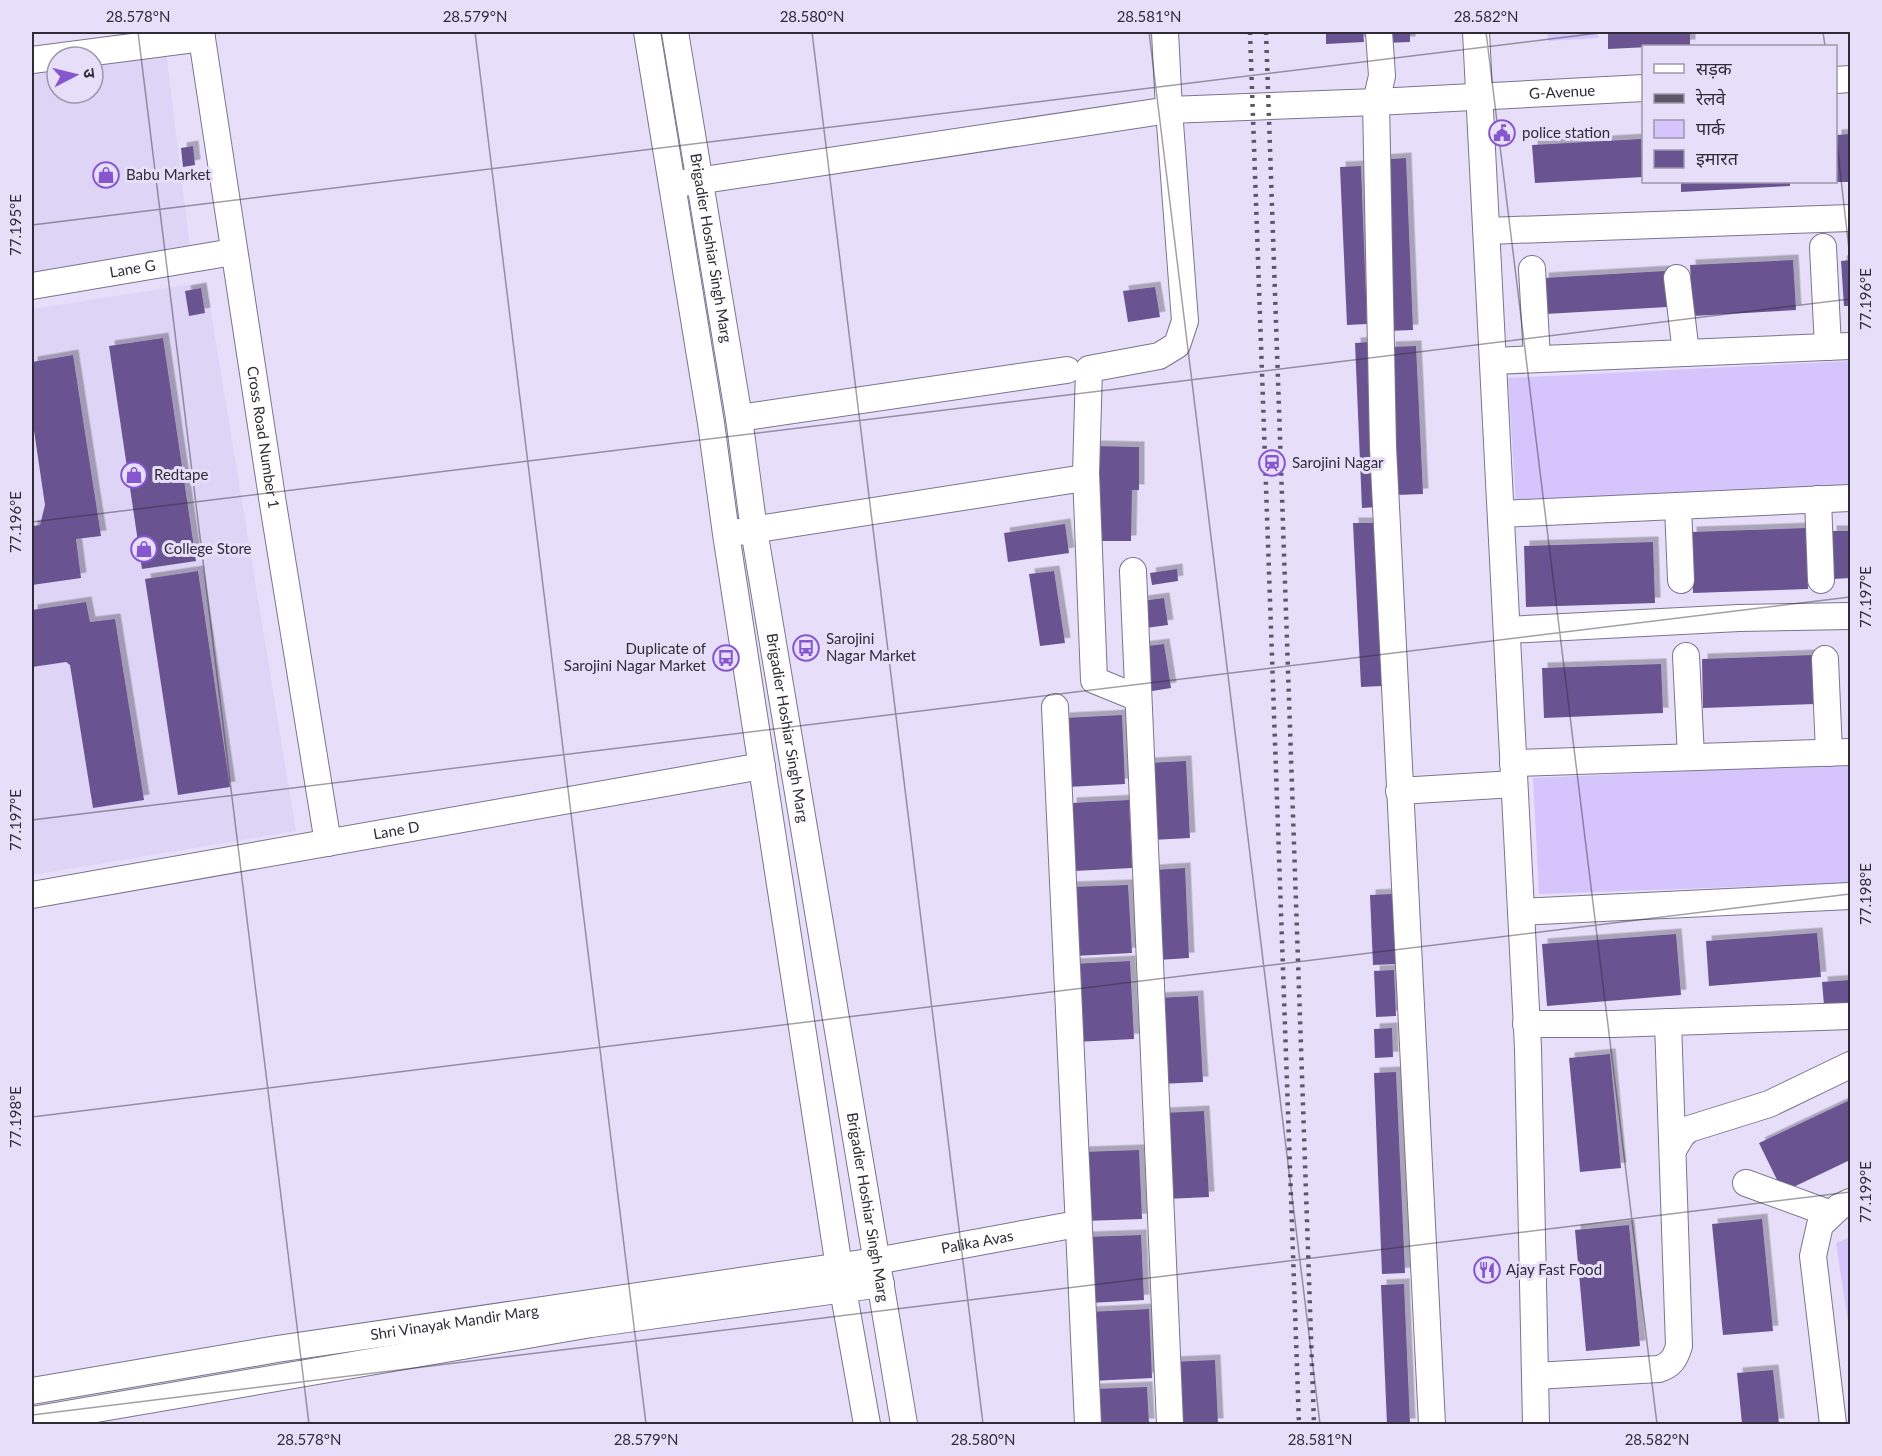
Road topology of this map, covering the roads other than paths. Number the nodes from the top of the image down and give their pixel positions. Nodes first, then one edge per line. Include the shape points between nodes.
1 (646, 32) edge
2 (675, 32) edge
3 (1165, 32) edge
4 (1379, 32) edge
5 (1476, 32) edge
6 (202, 35) edge
7 (32, 60) edge
8 (1642, 88) edge
9 (1479, 96) junction
10 (1376, 102) junction
11 (1169, 110) junction
12 (700, 180) junction
13 (672, 185) junction
14 (1851, 218) edge
15 (1487, 231) junction
16 (1823, 247) dead end
17 (234, 252) junction
18 (1532, 269) dead end
19 (1677, 278) dead end
20 (32, 286) edge
21 (1839, 347) edge
22 (1686, 353) junction
23 (1537, 359) junction
24 (1493, 361) junction
25 (1067, 370) dead end
26 (739, 418) junction
27 (1086, 473) junction
28 (1851, 498) edge
29 (1818, 499) junction
30 (1678, 506) junction
31 (1501, 514) junction
32 (754, 530) junction
33 (726, 534) junction
34 (1133, 571) dead end
35 (1681, 580) dead end
36 (1821, 580) dead end
37 (1851, 616) edge
38 (1507, 630) junction
39 (1686, 656) dead end
40 (1825, 659) dead end
41 (1138, 698) junction
42 (1055, 707) dead end
43 (1840, 753) edge
44 (1691, 758) junction
45 (762, 766) junction
46 (1514, 774) junction
47 (1399, 792) junction
48 (328, 843) junction
49 (32, 895) edge
50 (1851, 896) edge
51 (1521, 912) junction
52 (1851, 1016) edge
53 (1668, 1022) junction
54 (1526, 1024) junction
55 (1851, 1065) edge
56 (1673, 1150) junction
57 (1746, 1183) dead end
58 (1841, 1208) edge
59 (1077, 1224) junction
60 (879, 1273) junction
61 (841, 1278) junction
62 (1535, 1376) junction
63 (32, 1391) edge
64 (32, 1420) edge
65 (867, 1425) edge
66 (904, 1425) edge
67 (1088, 1425) edge
68 (1170, 1425) edge
69 (1432, 1425) edge
70 (1536, 1425) edge
71 (1833, 1425) edge

1 - 13 street, Brigadier Hoshiar Singh Marg
2 - 12 street, Brigadier Hoshiar Singh Marg
3 - 11 street
4 - 10 street via 1382,76
5 - 9 street
6 - 7 street
6 - 17 street, Cross Road Number 1
8 - 9 street, G-Avenue
9 - 10 street, G-Avenue
9 - 15 street
10 - 11 street, G-Avenue
10 - 47 street via 1383,447
11 - 12 street, G-Avenue
11 - 27 street via 1185,321 1177,345 1159,356 1089,369
12 - 13 street, G-Avenue
12 - 26 street, Brigadier Hoshiar Singh Marg
13 - 33 street, Brigadier Hoshiar Singh Marg
14 - 15 street
15 - 24 street
16 - 21 street
17 - 20 street, Lane G
17 - 48 street, Cross Road Number 1
18 - 23 street
19 - 22 street
21 - 22 street
22 - 23 street
23 - 24 street
24 - 31 street
25 - 26 street
26 - 32 street, Brigadier Hoshiar Singh Marg
27 - 32 street via 1079,480
27 - 41 street via 1094,680
28 - 29 street
29 - 30 street
29 - 36 street
30 - 31 street
30 - 35 street
31 - 38 street
32 - 33 street
32 - 60 street, Brigadier Hoshiar Singh Marg
33 - 45 street, Brigadier Hoshiar Singh Marg
34 - 41 street
37 - 38 street
38 - 46 street
39 - 44 street
40 - 43 street
41 - 68 street
42 - 59 street
43 - 44 street
44 - 46 street
45 - 48 street, Lane D
45 - 61 street, Brigadier Hoshiar Singh Marg
46 - 47 street
46 - 51 street
47 - 69 street
48 - 49 street, Lane D
50 - 51 street
51 - 54 street
52 - 53 street
53 - 54 street
53 - 56 street
54 - 62 street
55 - 56 street via 1769,1104 1689,1129
56 - 62 street via 1678,1346 1675,1358 1659,1369
57 - 58 street
58 - 71 street via 1820,1225 1813,1256
59 - 60 street, Palika Avas
59 - 67 street
60 - 61 street, Shri Vinayak Mandir Marg
60 - 66 street, Brigadier Hoshiar Singh Marg
61 - 63 street, Shri Vinayak Mandir Marg via 277,1349
61 - 64 street
61 - 65 street, Brigadier Hoshiar Singh Marg
62 - 70 street

